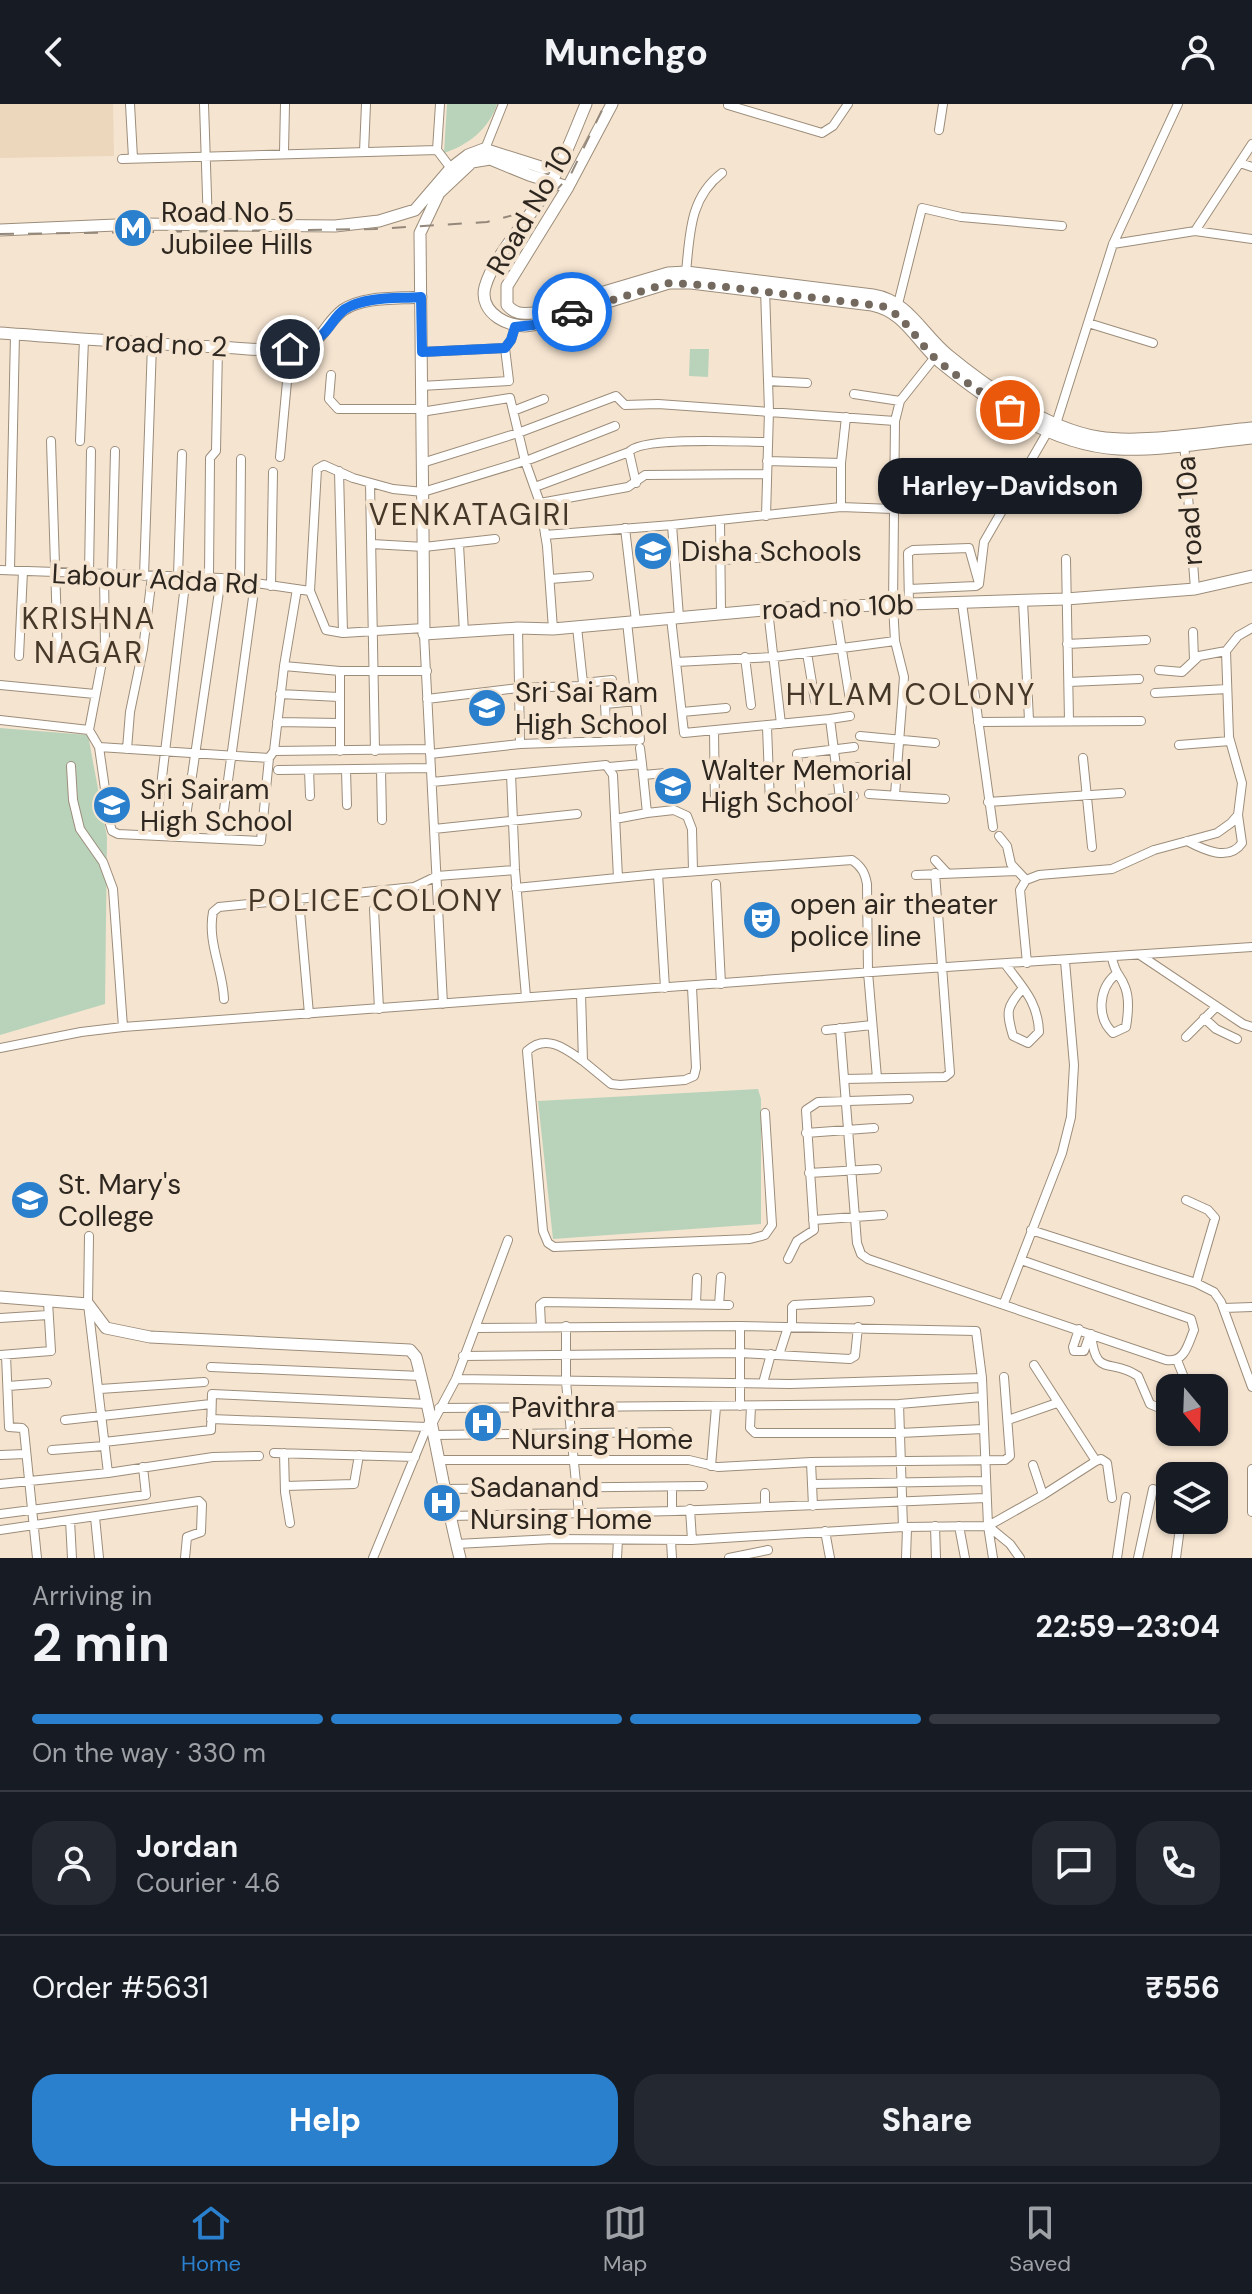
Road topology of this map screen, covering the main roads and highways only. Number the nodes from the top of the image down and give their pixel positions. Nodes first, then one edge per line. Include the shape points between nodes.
1 (586, 104) edge
2 (612, 104) edge
3 (483, 154) junction
4 (561, 163) junction
5 (454, 172) junction
6 (551, 183) junction
7 (568, 187) junction
8 (415, 210) junction
9 (429, 212) junction
10 (0, 230) edge
11 (765, 287) junction
12 (421, 297) junction
13 (0, 333) edge
14 (1052, 427) junction
15 (1252, 428) edge
16 (1252, 438) edge
17 (1184, 439) junction
18 (1252, 576) edge
19 (0, 1295) edge
20 (79, 1303) junction
21 (460, 1558) edge

1 - 4 main road, Road No 10
2 - 7 main road, Road No 10
3 - 4 main road via 544,168
3 - 5 main road via 468,155
3 - 6 main road
4 - 6 main road, Road No 10
5 - 8 main road
5 - 9 main road
6 - 7 main road
6 - 11 main road, Road No 10 via 485,287 493,314 515,327 662,284
7 - 11 main road, Road No 10 via 507,286 507,305 513,311 533,313 660,274 686,272
8 - 9 main road
8 - 10 main road via 335,226 139,224
9 - 12 main road via 420,233
11 - 14 main road, Road No 10 via 882,306 966,383
11 - 14 main road, Road No 10 via 873,295 898,304 972,374
12 - 13 main road, road no 2 via 356,304 342,311 313,342 290,349
12 - 18 main road, road no 10b via 424,631 553,629 768,610 1066,599 1195,589
14 - 17 main road, Road No 10 via 1097,437
15 - 17 main road, Road No 10
16 - 17 main road, Road No 10
19 - 20 main road
19 - 20 main road via 48,1308
20 - 21 main road via 106,1328 150,1337 406,1348 416,1357 421,1376

